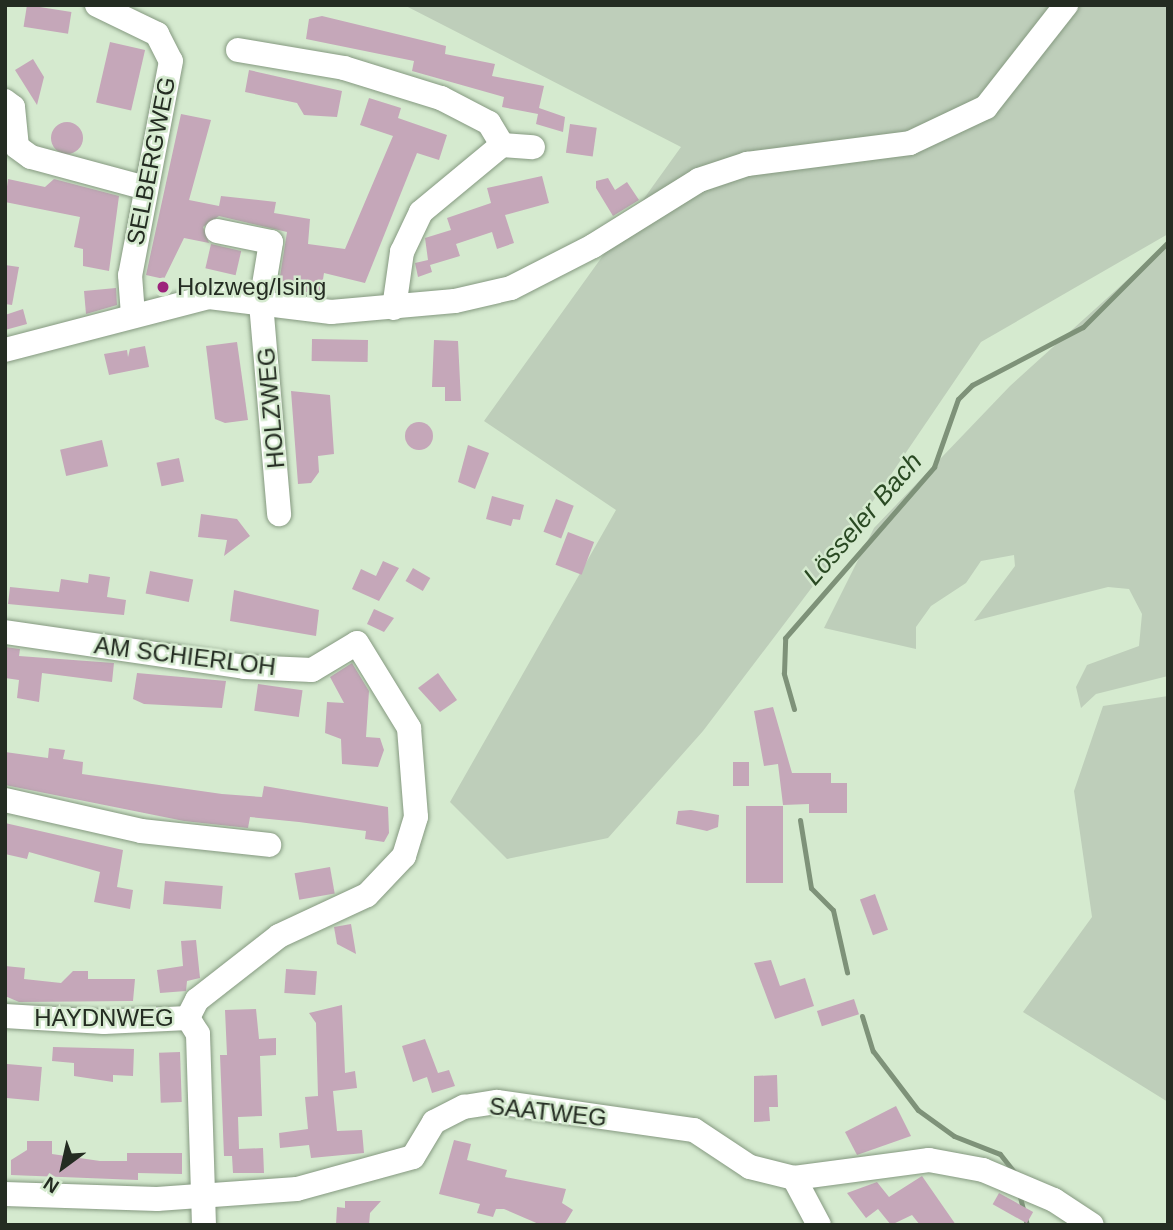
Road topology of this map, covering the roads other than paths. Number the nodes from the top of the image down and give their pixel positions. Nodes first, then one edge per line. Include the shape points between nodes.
1 (97, 5) edge
2 (1066, 5) edge
3 (238, 50) dead end
4 (5, 101) edge
5 (502, 145) junction
6 (533, 148) dead end
7 (146, 188) junction
8 (217, 231) dead end
9 (261, 303) junction
10 (394, 308) junction
11 (133, 315) junction
12 (5, 349) edge
13 (279, 514) dead end
14 (5, 632) edge
15 (5, 800) edge
16 (269, 845) dead end
17 (5, 1016) edge
18 (188, 1018) junction
19 (794, 1178) junction
20 (5, 1194) edge
21 (202, 1197) junction
22 (204, 1225) edge
23 (819, 1225) edge
24 (1092, 1225) edge

1 - 7 street, SELBERGWEG via 157,34 170,61
2 - 10 street via 986,107 910,143 747,164 699,180 593,246 511,288
3 - 5 street via 344,68 441,98 489,123
4 - 7 street via 13,107 17,147 31,157
5 - 6 street
5 - 10 street via 421,212 402,252
7 - 11 street, SELBERGWEG via 130,275
8 - 9 street, HOLZWEG via 271,242
9 - 10 street via 331,312
9 - 11 street via 209,297
9 - 13 street, HOLZWEG
11 - 12 street
14 - 18 street, AM SCHIERLOH via 243,667 312,670 357,643 409,728 416,817 404,856 367,895 279,936 197,1000
15 - 16 street via 141,831
17 - 18 street, HAYDNWEG via 104,1022
18 - 21 street, HAYDNWEG via 198,1034
19 - 21 street, SAATWEG via 750,1167 694,1130 497,1102 464,1107 434,1122 413,1157 297,1189
19 - 23 street
19 - 24 street, SAATWEG via 929,1160 1019,1183
20 - 21 street, SAATWEG via 55,1200
21 - 22 street, HAYDNWEG

